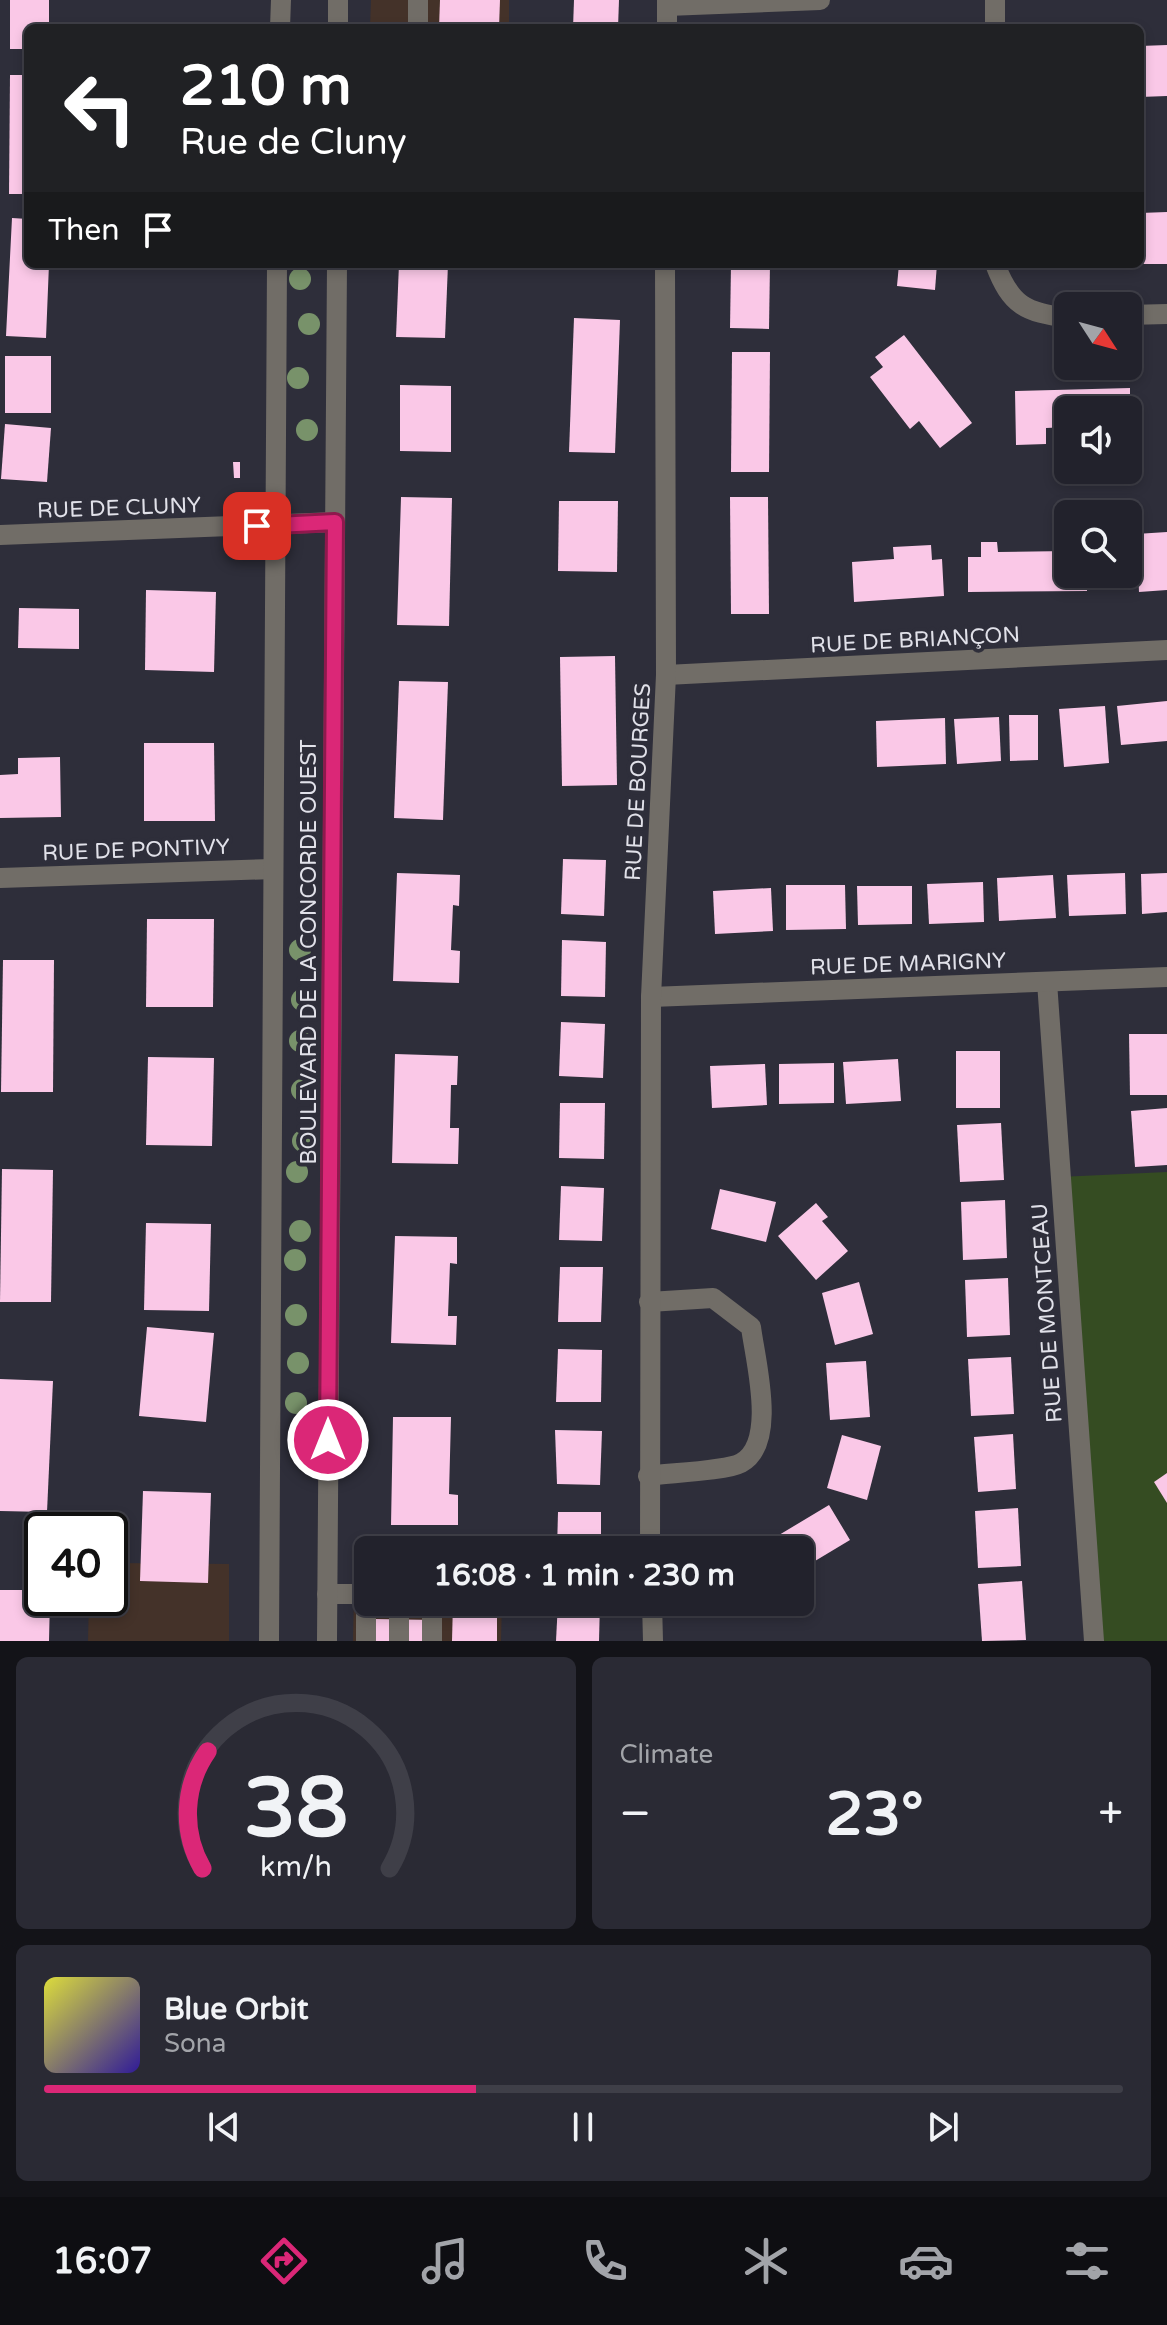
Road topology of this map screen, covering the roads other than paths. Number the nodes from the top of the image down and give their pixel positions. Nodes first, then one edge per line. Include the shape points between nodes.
1 (281, 0) edge
2 (338, 0) edge
3 (418, 0) edge
4 (820, 0) edge
5 (995, 0) edge
6 (667, 3) edge
7 (280, 24) edge
8 (338, 24) edge
9 (418, 24) edge
10 (667, 24) edge
11 (995, 24) edge
12 (277, 268) edge
13 (337, 268) edge
14 (665, 268) edge
15 (996, 268) edge
16 (1167, 314) edge
17 (1054, 315) edge
18 (1142, 315) edge
19 (335, 522) junction
20 (275, 525) junction
21 (0, 535) edge
22 (1167, 650) edge
23 (666, 675) junction
24 (273, 869) junction
25 (0, 878) edge
26 (1167, 977) edge
27 (1047, 982) junction
28 (651, 997) junction
29 (649, 1302) junction
30 (648, 1476) junction
31 (650, 1536) edge
32 (327, 1594) junction
33 (354, 1594) edge
34 (367, 1616) edge
35 (399, 1616) edge
36 (432, 1616) edge
37 (652, 1616) edge
38 (269, 1641) edge
39 (327, 1641) edge
40 (366, 1641) edge
41 (399, 1641) edge
42 (432, 1641) edge
43 (653, 1641) edge
44 (1094, 1641) edge

1 - 7 street
2 - 8 street
3 - 9 street
4 - 6 street
5 - 11 street
6 - 10 street
12 - 20 street, BOULEVARD DE LA CONCORDE OUEST
13 - 19 street, BOULEVARD DE LA CONCORDE OUEST
14 - 23 street, RUE DE BOURGES
15 - 17 street via 1005,292 1025,310
16 - 18 street
19 - 20 street, RUE DE CLUNY
19 - 32 street, BOULEVARD DE LA CONCORDE OUEST
20 - 21 street, RUE DE CLUNY
20 - 24 street, BOULEVARD DE LA CONCORDE OUEST
22 - 23 street, RUE DE BRIANÇON
23 - 28 street, RUE DE BOURGES
24 - 25 street, RUE DE PONTIVY
24 - 38 street, BOULEVARD DE LA CONCORDE OUEST
26 - 27 street, RUE DE MARIGNY
27 - 28 street, RUE DE MARIGNY
27 - 44 street, RUE DE MONTCEAU
28 - 29 street, RUE DE BOURGES
29 - 30 street, RUE DE BOURGES
29 - 30 street via 713,1298 751,1327 764,1417 753,1453 740,1464
30 - 31 street, RUE DE BOURGES
32 - 33 street
32 - 39 street, BOULEVARD DE LA CONCORDE OUEST
34 - 40 street
35 - 41 street
36 - 42 street
37 - 43 street

